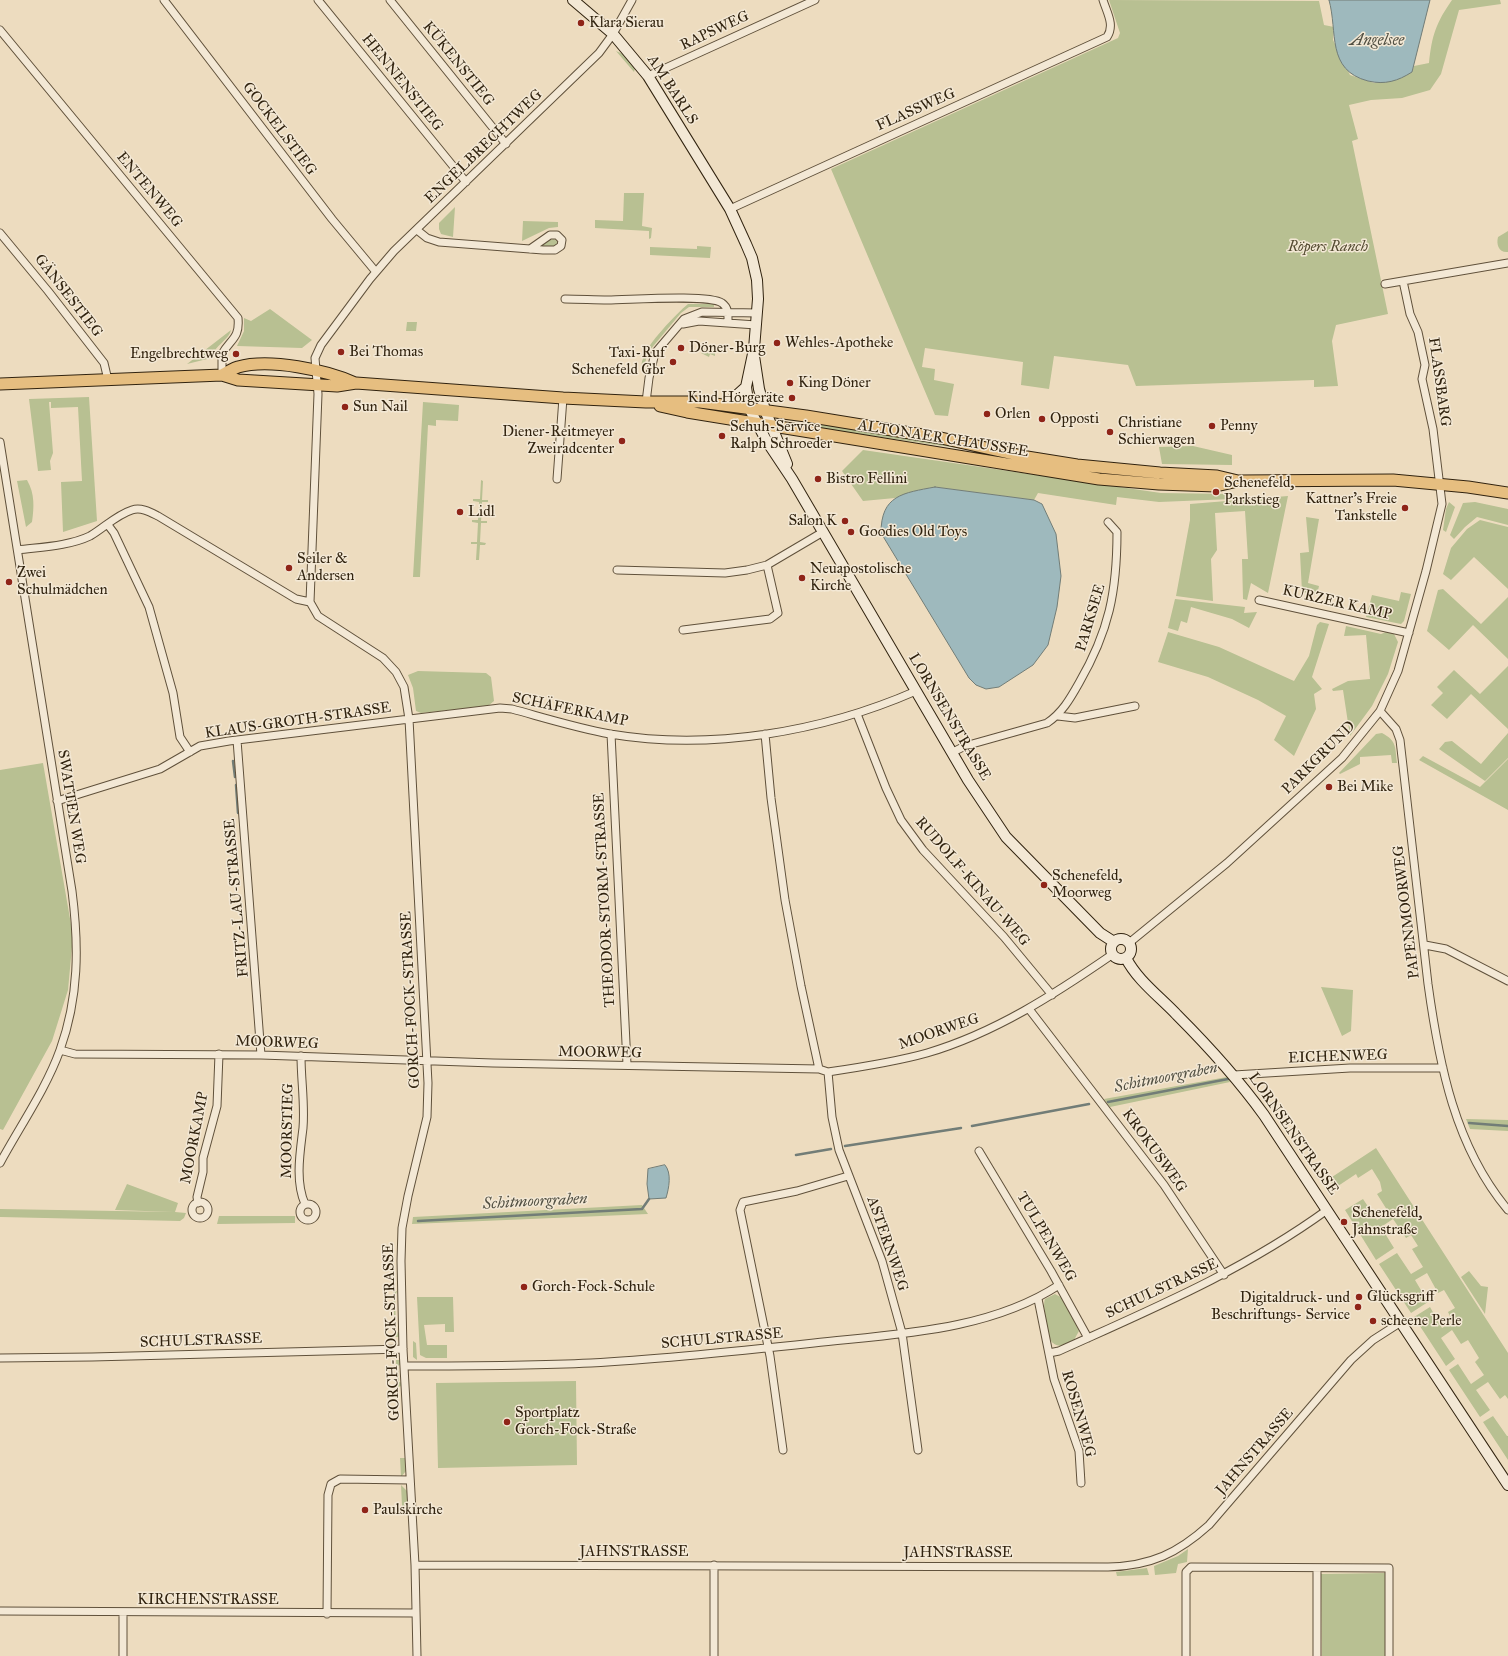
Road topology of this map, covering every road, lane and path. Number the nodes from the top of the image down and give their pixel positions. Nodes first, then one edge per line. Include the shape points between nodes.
1 (164, 0) edge
2 (318, 0) edge
3 (390, 0) edge
4 (573, 0) edge
5 (632, 0) edge
6 (815, 0) edge
7 (1103, 0) edge
8 (0, 30) edge
9 (613, 34) junction
10 (648, 76) junction
11 (506, 144) junction
12 (466, 182) junction
13 (730, 209) junction
14 (417, 230) junction
15 (0, 232) edge
16 (530, 249) dead end
17 (1508, 263) edge
18 (376, 272) junction
19 (1403, 281) junction
20 (1385, 284) dead end
21 (565, 299) dead end
22 (728, 312) junction
23 (757, 313) junction
24 (728, 323) junction
25 (756, 325) junction
26 (678, 327) junction
27 (754, 349) junction
28 (315, 370) junction
29 (222, 375) junction
30 (108, 380) junction
31 (356, 383) junction
32 (0, 384) edge
33 (316, 384) junction
34 (746, 387) junction
35 (563, 398) junction
36 (646, 402) junction
37 (726, 405) junction
38 (749, 408) junction
39 (765, 410) junction
40 (756, 423) junction
41 (772, 425) junction
42 (0, 442) edge
43 (557, 479) dead end
44 (792, 479) junction
45 (1238, 481) junction
46 (1440, 484) junction
47 (1508, 493) edge
48 (1108, 522) dead end
49 (108, 525) junction
50 (823, 532) junction
51 (18, 550) junction
52 (767, 565) junction
53 (617, 570) dead end
54 (1259, 600) dead end
55 (310, 602) junction
56 (683, 630) dead end
57 (1409, 633) junction
58 (916, 692) junction
59 (1135, 706) dead end
60 (1380, 711) junction
61 (857, 714) junction
62 (1058, 716) junction
63 (409, 719) junction
64 (611, 734) junction
65 (765, 734) junction
66 (237, 740) junction
67 (190, 752) junction
68 (953, 752) junction
69 (57, 801) junction
70 (1114, 942) junction
71 (1129, 942) junction
72 (1425, 945) junction
73 (1113, 954) junction
74 (1126, 958) junction
75 (1508, 981) edge
76 (1052, 995) junction
77 (1029, 1009) junction
78 (60, 1050) junction
79 (219, 1054) junction
80 (262, 1054) junction
81 (301, 1056) junction
82 (428, 1062) junction
83 (627, 1064) junction
84 (1443, 1068) junction
85 (820, 1069) junction
86 (828, 1072) junction
87 (1234, 1075) junction
88 (979, 1152) dead end
89 (0, 1163) edge
90 (848, 1176) junction
91 (198, 1203) dead end
92 (305, 1204) dead end
93 (1327, 1210) junction
94 (1508, 1210) edge
95 (1224, 1275) junction
96 (1059, 1285) junction
97 (1038, 1299) junction
98 (1401, 1322) junction
99 (902, 1333) junction
100 (1088, 1338) junction
101 (768, 1348) junction
102 (403, 1349) junction
103 (1049, 1353) junction
104 (0, 1358) edge
105 (404, 1366) junction
106 (783, 1450) dead end
107 (918, 1450) dead end
108 (410, 1480) junction
109 (1081, 1483) dead end
110 (1508, 1485) edge
111 (415, 1565) junction
112 (714, 1565) junction
113 (1317, 1568) junction
114 (0, 1612) edge
115 (123, 1613) junction
116 (416, 1613) junction
117 (327, 1614) junction
118 (123, 1656) edge
119 (417, 1656) edge
120 (714, 1656) edge
121 (1186, 1656) edge
122 (1317, 1656) edge
123 (1389, 1656) edge

1 - 18 street, GOCKELSTIEG via 332,220
2 - 12 street, HENNENSTIEG
3 - 11 street, KÜKENSTIEG
4 - 9 street, AM BARLS
5 - 9 street, ENGELBRECHTWEG
6 - 10 street, RAPSWEG
7 - 13 street, FLASSWEG via 1111,24 1111,31 1107,37
8 - 29 street, ENTENWEG via 238,318 236,337 222,354
9 - 10 street, AM BARLS
9 - 11 street, ENGELBRECHTWEG via 599,53
10 - 13 street, AM BARLS
11 - 12 street, ENGELBRECHTWEG
12 - 14 street, ENGELBRECHTWEG
13 - 23 street, AM BARLS via 752,258 757,280
14 - 16 street via 427,238 439,242
14 - 18 street, ENGELBRECHTWEG
15 - 30 street, GÄNSESTIEG via 104,363
17 - 19 street
18 - 28 street, ENGELBRECHTWEG via 321,345 315,358
19 - 20 street
19 - 46 street, FLASSBARG via 1425,365 1422,378 1433,429
21 - 22 street via 669,298 715,301 722,303
22 - 23 street
22 - 24 street
22 - 26 street via 702,312 684,320
23 - 25 street, AM BARLS
24 - 25 street
24 - 26 street via 691,321
25 - 27 street, AM BARLS
26 - 36 street via 653,359
27 - 34 street
27 - 39 street, LORNSENSTRASSE via 759,389
28 - 29 main road, ALTONAER CHAUSSEE via 253,365 238,367
28 - 31 main road, ALTONAER CHAUSSEE via 338,375
28 - 33 street, ENGELBRECHTWEG
29 - 30 main road
29 - 33 main road, ALTONAER CHAUSSEE via 238,380
30 - 32 main road
31 - 33 main road, ALTONAER CHAUSSEE via 337,386
31 - 35 main road, ALTONAER CHAUSSEE
33 - 55 street via 318,394
34 - 37 street
34 - 38 street, LORNSENSTRASSE
35 - 36 main road, ALTONAER CHAUSSEE
35 - 43 street
36 - 37 main road, ALTONAER CHAUSSEE via 689,401
36 - 40 main road, ALTONAER CHAUSSEE via 687,412
37 - 38 main road, ALTONAER CHAUSSEE
38 - 39 main road, ALTONAER CHAUSSEE
38 - 40 street, LORNSENSTRASSE
39 - 40 street
39 - 41 street, LORNSENSTRASSE
39 - 45 main road, ALTONAER CHAUSSEE via 933,436 1050,461 1124,470 1217,476
40 - 41 main road, ALTONAER CHAUSSEE
40 - 44 street, LORNSENSTRASSE
41 - 44 street, LORNSENSTRASSE
41 - 45 main road, ALTONAER CHAUSSEE via 1099,479 1203,486
42 - 51 street, SWATTEN WEG
44 - 50 street, LORNSENSTRASSE
45 - 46 main road, ALTONAER CHAUSSEE via 1374,479
46 - 47 main road, ALTONAER CHAUSSEE
46 - 57 street, PARKGRUND via 1442,504
48 - 62 street, PARKSEE via 1117,532 1112,603 1094,657
49 - 51 street via 74,541
49 - 55 street via 132,510 148,511 296,599
49 - 67 street via 149,607 173,693 180,738
50 - 52 street
50 - 58 street, LORNSENSTRASSE
51 - 69 street, SWATTEN WEG
52 - 53 street via 725,573
52 - 56 street via 778,613 770,619
54 - 57 street, KURZER KAMP
55 - 63 street, GORCH-FOCK-STRASSE via 318,616 383,658 396,672 404,687
57 - 60 street, PARKGRUND via 1398,671
58 - 61 street, SCHÄFERKAMP
58 - 68 street, LORNSENSTRASSE
59 - 62 street via 1075,718
60 - 71 street, PARKGRUND via 1357,741 1328,771 1212,876
60 - 72 street, PAPENMOORWEG via 1396,729 1400,740
61 - 65 street, SCHÄFERKAMP
61 - 76 street, RUDOLF-KINAU-WEG via 901,820 923,850 1004,937
62 - 68 street, PARKSEE via 1047,723 965,746
63 - 64 street, SCHÄFERKAMP via 500,708
63 - 66 street, KLAUS-GROTH-STRASSE
63 - 82 street, GORCH-FOCK-STRASSE
64 - 65 street, SCHÄFERKAMP via 642,738 693,739
64 - 83 street, THEODOR-STORM-STRASSE
65 - 85 street via 785,900
66 - 67 street, KLAUS-GROTH-STRASSE via 208,744
66 - 80 street, FRITZ-LAU-STRASSE
67 - 69 street, KLAUS-GROTH-STRASSE via 160,769
68 - 70 street, LORNSENSTRASSE via 1006,837 1100,933
69 - 78 street, SWATTEN WEG via 73,898 78,951 73,1002
70 - 71 street via 1123,939
70 - 73 street via 1111,948
71 - 74 street via 1131,951
72 - 75 street via 1446,949
72 - 84 street, PAPENMOORWEG via 1434,1024
73 - 74 street via 1117,958
73 - 76 street, MOORWEG
74 - 87 street, LORNSENSTRASSE via 1152,990
76 - 77 street, MOORWEG
77 - 86 street, MOORWEG via 929,1052 904,1059
77 - 95 street, KROKUSWEG via 1164,1185
78 - 79 street, MOORWEG via 75,1054
78 - 89 street, SWATTEN WEG
79 - 80 street, MOORWEG
79 - 91 street, MOORKAMP via 217,1106 203,1158
80 - 81 street, MOORWEG
81 - 82 street, MOORWEG
81 - 92 street, MOORSTIEG via 303,1128 300,1142 300,1192
82 - 83 street, MOORWEG
82 - 102 street, GORCH-FOCK-STRASSE via 427,1117 401,1238
83 - 85 street, MOORWEG via 643,1067
84 - 87 street, EICHENWEG via 1350,1068
84 - 94 street, PAPENMOORWEG via 1464,1139 1487,1182
85 - 86 street, MOORWEG
86 - 90 street, ASTERNWEG via 834,1129
87 - 93 street, LORNSENSTRASSE via 1264,1115
88 - 96 street, TULPENWEG
90 - 99 street, ASTERNWEG via 882,1261
90 - 101 street via 797,1191 743,1202 740,1210
93 - 95 street, SCHULSTRASSE via 1272,1248
93 - 98 street, LORNSENSTRASSE
95 - 100 street, SCHULSTRASSE
96 - 97 street, SCHULSTRASSE
96 - 100 street, TULPENWEG
97 - 99 street, SCHULSTRASSE via 998,1314
97 - 103 street
98 - 110 street, LORNSENSTRASSE
98 - 112 street, JAHNSTRASSE via 1373,1340 1351,1360 1209,1525 1192,1540 1164,1557 1150,1562 1115,1567
99 - 101 street, SCHULSTRASSE
99 - 107 street, ASTERNWEG
100 - 103 street, SCHULSTRASSE
101 - 105 street, SCHULSTRASSE via 592,1363
101 - 106 street
102 - 104 street, SCHULSTRASSE
102 - 105 street, GORCH-FOCK-STRASSE
103 - 109 street, ROSENWEG via 1054,1379 1079,1451
105 - 108 street, GORCH-FOCK-STRASSE
108 - 111 street, GORCH-FOCK-STRASSE
108 - 117 street via 340,1479 331,1484 328,1495
111 - 112 street, JAHNSTRASSE
111 - 116 street, GORCH-FOCK-STRASSE
112 - 120 street
113 - 121 street via 1191,1567 1186,1572
113 - 122 street
113 - 123 street via 1389,1568
114 - 115 street, KIRCHENSTRASSE
115 - 117 street, KIRCHENSTRASSE
115 - 118 street
116 - 117 street, KIRCHENSTRASSE
116 - 119 street, GORCH-FOCK-STRASSE

